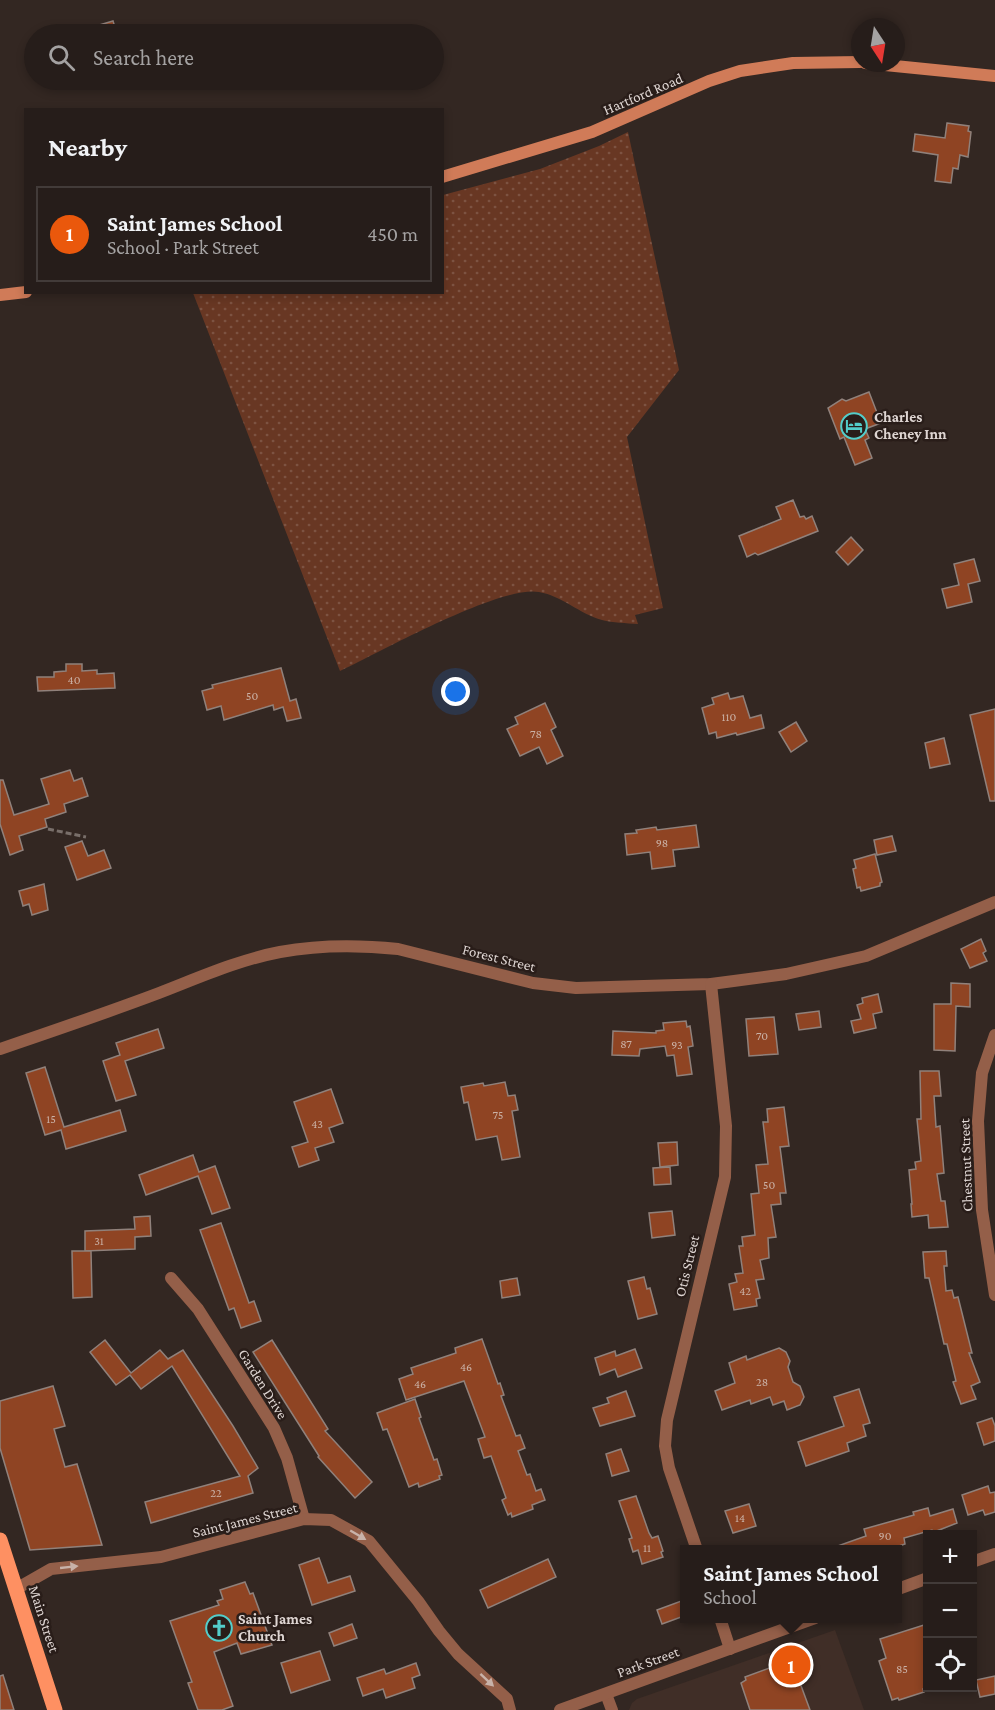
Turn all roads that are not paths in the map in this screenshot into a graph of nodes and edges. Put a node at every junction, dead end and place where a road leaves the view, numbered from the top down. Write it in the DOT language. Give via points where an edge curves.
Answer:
graph roads {
  1 [pos="851,62"];
  2 [pos="905,67"];
  3 [pos="995,76"];
  4 [pos="444,176"];
  5 [pos="24,292"];
  6 [pos="0,295"];
  7 [pos="995,902"];
  8 [pos="711,984"];
  9 [pos="995,1035"];
  10 [pos="0,1049"];
  11 [pos="171,1278"];
  12 [pos="995,1295"];
  13 [pos="304,1520"];
  14 [pos="0,1540"];
  15 [pos="695,1545"];
  16 [pos="995,1554"];
  17 [pos="977,1560"];
  18 [pos="923,1579"];
  19 [pos="902,1587"];
  20 [pos="16,1589"];
  21 [pos="722,1623"];
  22 [pos="800,1623"];
  23 [pos="730,1649"];
  24 [pos="606,1694"];
  25 [pos="55,1710"];
  26 [pos="510,1710"];
  27 [pos="560,1710"];
  28 [pos="612,1710"];
  1 -- 4 [label="main road, Hartford Road" via="793,63 740,71 592,132"];
  2 -- 3 [label="main road"];
  5 -- 6 [label="main road"];
  7 -- 8 [label="street, Forest Street" via="866,956 786,974"];
  8 -- 10 [label="street, Forest Street" via="576,988 533,983 398,949 308,948 225,967"];
  8 -- 15 [label="street, Otis Street" via="726,1126 725,1177 666,1420 665,1446"];
  9 -- 12 [label="street, Chestnut Street" via="982,1073 978,1121 982,1210"];
  11 -- 13 [label="street, Garden Drive" via="198,1309 274,1428 287,1458"];
  20 -- 13 [label="street, Saint James Street, one-way" via="51,1569 161,1557"];
  13 -- 26 [label="street, Saint James Street, one-way" via="331,1520 369,1541 459,1654 507,1699"];
  14 -- 20 [label="main road, Main Street"];
  16 -- 17 [label="street"];
  18 -- 19 [label="street"];
  20 -- 25 [label="main road, Main Street"];
  21 -- 23 [label="street"];
  22 -- 23 [label="street, Park Street"];
  23 -- 24 [label="street, Park Street"];
  24 -- 27 [label="street, Park Street"];
  24 -- 28 [label="street"];
}
